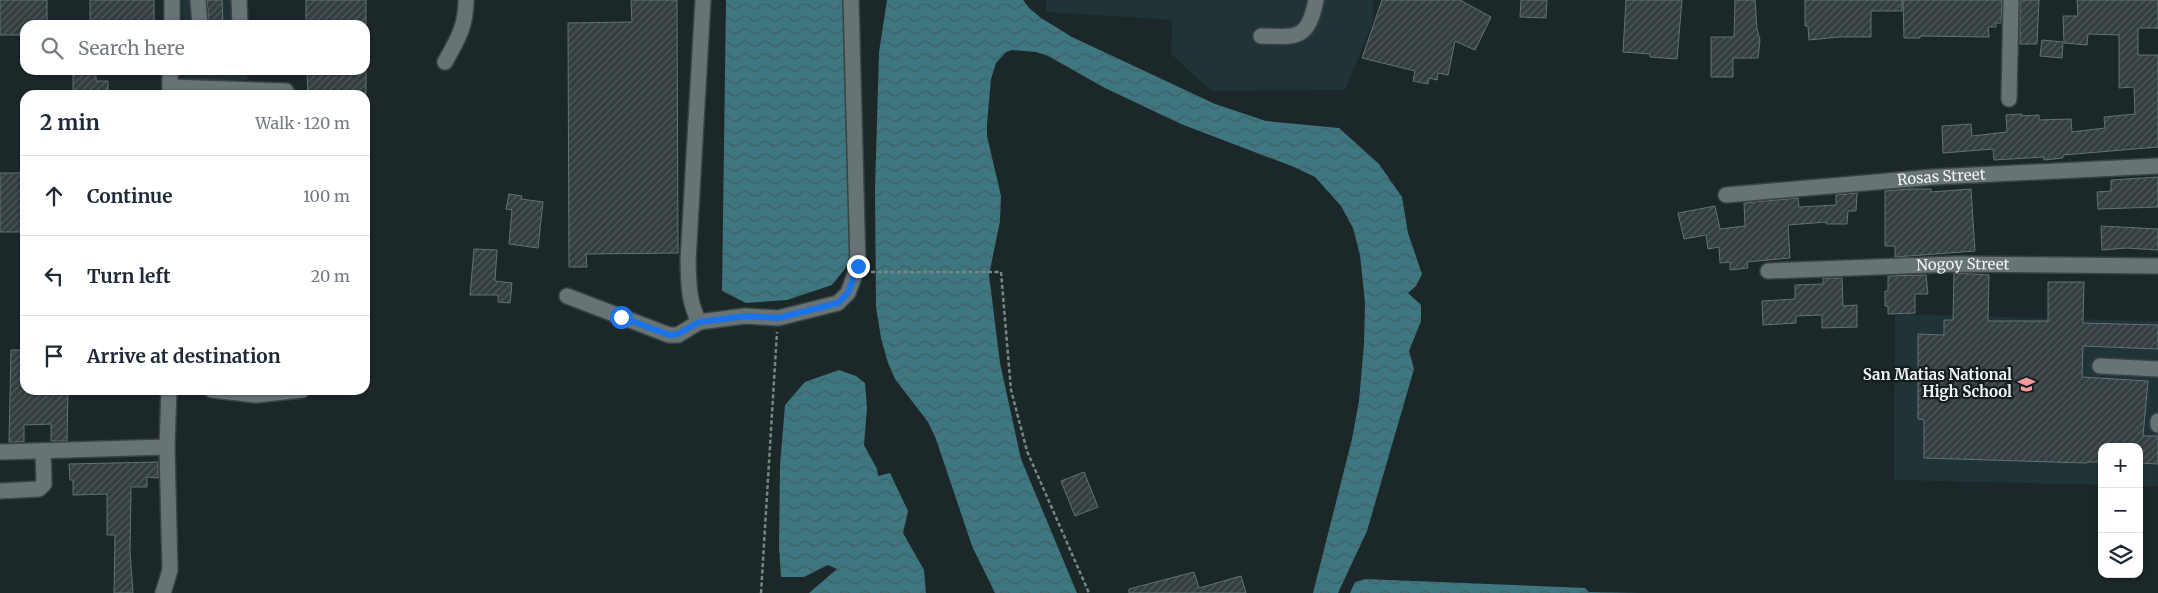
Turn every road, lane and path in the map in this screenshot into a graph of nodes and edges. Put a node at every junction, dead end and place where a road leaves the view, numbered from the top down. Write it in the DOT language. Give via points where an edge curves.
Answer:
graph roads {
  1 [pos="172,0"];
  2 [pos="198,0"];
  3 [pos="239,0"];
  4 [pos="466,0"];
  5 [pos="703,0"];
  6 [pos="851,0"];
  7 [pos="1316,0"];
  8 [pos="2010,0"];
  9 [pos="172,20"];
  10 [pos="200,20"];
  11 [pos="240,20"];
  12 [pos="1260,36"];
  13 [pos="445,62"];
  14 [pos="170,75"];
  15 [pos="170,90"];
  16 [pos="2009,99"];
  17 [pos="2158,166"];
  18 [pos="1726,195"];
  19 [pos="2158,266"];
  20 [pos="1768,271"];
  21 [pos="874,274"];
  22 [pos="567,296"];
  23 [pos="778,318"];
  24 [pos="699,322"];
  25 [pos="2100,366"];
  26 [pos="2158,369"];
  27 [pos="169,395"];
  28 [pos="167,447"];
  29 [pos="43,451"];
  30 [pos="0,452"];
  31 [pos="0,490"];
  32 [pos="163,593"];
  33 [pos="761,593"];
  34 [pos="1089,593"];
  1 -- 9 [label="street"];
  2 -- 10 [label="street"];
  3 -- 11 [label="street"];
  4 -- 13 [label="street" via="462,30"];
  5 -- 24 [label="street" via="688,261 691,306"];
  6 -- 23 [label="street" via="858,266 848,293 838,303"];
  7 -- 12 [label="street" via="1313,16 1302,33 1292,37"];
  8 -- 16 [label="street"];
  14 -- 15 [label="street"];
  17 -- 18 [label="street, Rosas Street" via="1934,177"];
  19 -- 20 [label="street, Nogoy Street" via="1956,264"];
  21 -- 34 [label="path" via="1001,272 1011,390 1027,451"];
  22 -- 24 [label="street" via="669,335 678,334"];
  23 -- 24 [label="street" via="746,316"];
  23 -- 33 [label="path"];
  25 -- 26 [label="street"];
  27 -- 28 [label="street"];
  28 -- 29 [label="street"];
  28 -- 32 [label="street" via="170,570"];
  29 -- 30 [label="street"];
  29 -- 31 [label="street" via="44,484 39,489"];
}
